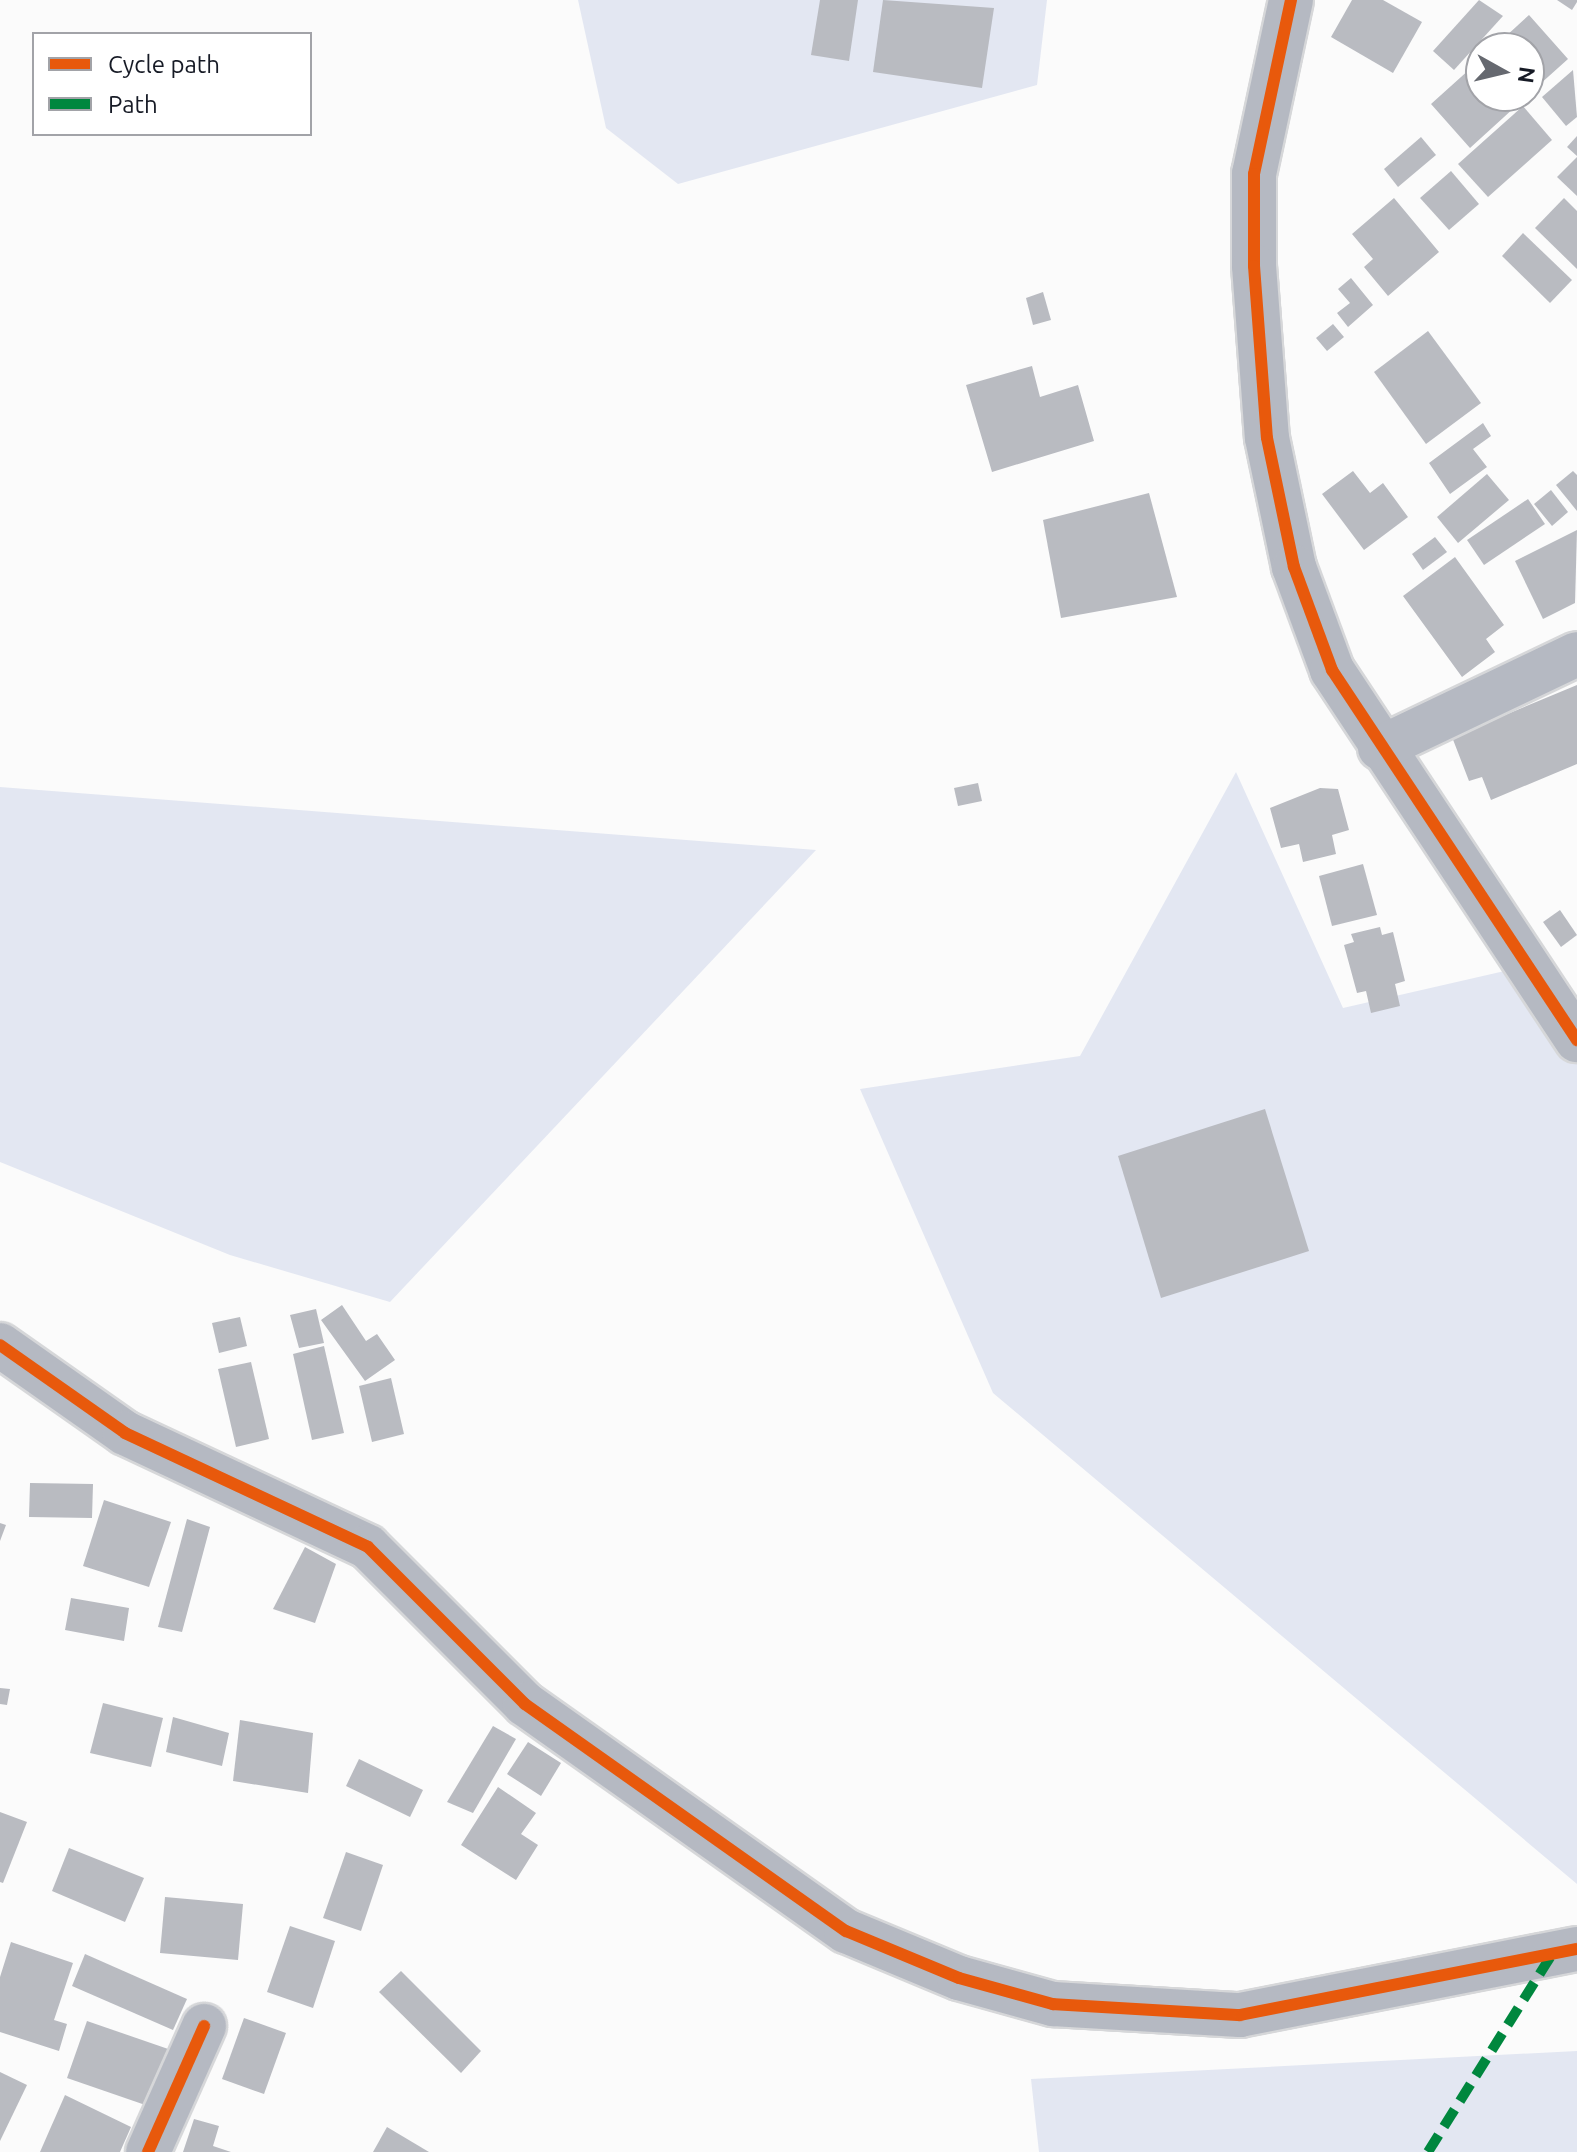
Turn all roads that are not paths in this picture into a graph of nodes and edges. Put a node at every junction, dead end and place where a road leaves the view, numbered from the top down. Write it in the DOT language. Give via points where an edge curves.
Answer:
graph roads {
  1 [pos="1291,0"];
  2 [pos="1577,654"];
  3 [pos="1380,748"];
  4 [pos="1577,1040"];
  5 [pos="0,1345"];
  6 [pos="1577,1949"];
  7 [pos="204,2026"];
  8 [pos="148,2152"];
  1 -- 3 [label="street" via="1254,174 1267,438 1294,567 1332,670"];
  2 -- 3 [label="street"];
  3 -- 4 [label="street"];
  5 -- 6 [label="street" via="125,1433 368,1547 525,1704 846,1931 959,1978 1053,2004 1240,2015"];
  7 -- 8 [label="street"];
}
